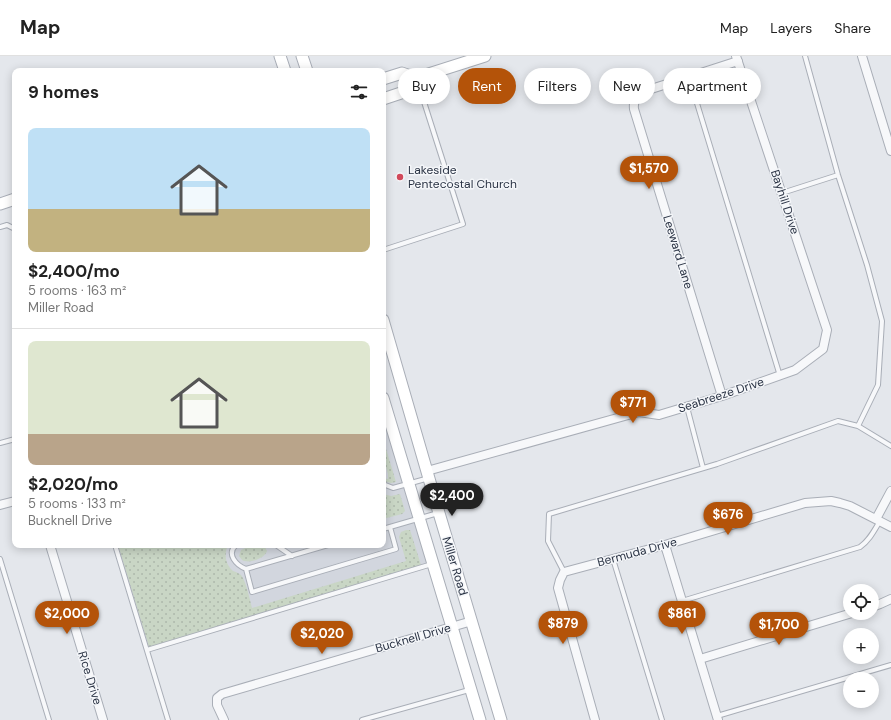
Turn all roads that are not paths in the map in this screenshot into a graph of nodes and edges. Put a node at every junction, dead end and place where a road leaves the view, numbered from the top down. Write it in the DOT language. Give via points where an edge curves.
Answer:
graph roads {
  1 [pos="280,56"];
  2 [pos="302,56"];
  3 [pos="485,56"];
  4 [pos="805,56"];
  5 [pos="862,56"];
  6 [pos="737,59"];
  7 [pos="284,68"];
  8 [pos="306,68"];
  9 [pos="447,68"];
  10 [pos="713,68"];
  11 [pos="398,74"];
  12 [pos="386,78"];
  13 [pos="663,86"];
  14 [pos="398,94"];
  15 [pos="386,98"];
  16 [pos="424,104"];
  17 [pos="697,104"];
  18 [pos="891,151"];
  19 [pos="838,175"];
  20 [pos="782,193"];
  21 [pos="12,200"];
  22 [pos="0,204"];
  23 [pos="0,227"];
  24 [pos="12,228"];
  25 [pos="386,249"];
  26 [pos="386,332"];
  27 [pos="823,349"];
  28 [pos="780,376"];
  29 [pos="722,396"];
  30 [pos="687,407"];
  31 [pos="386,408"];
  32 [pos="858,426"];
  33 [pos="12,440"];
  34 [pos="0,443"];
  35 [pos="891,446"];
  36 [pos="703,468"];
  37 [pos="428,475"];
  38 [pos="408,484"];
  39 [pos="386,485"];
  40 [pos="891,491"];
  41 [pos="12,502"];
  42 [pos="0,505"];
  43 [pos="439,513"];
  44 [pos="419,518"];
  45 [pos="878,520"];
  46 [pos="390,527"];
  47 [pos="891,527"];
  48 [pos="386,528"];
  49 [pos="665,545"];
  50 [pos="51,548"];
  51 [pos="116,548"];
  52 [pos="233,548"];
  53 [pos="280,548"];
  54 [pos="318,548"];
  55 [pos="292,556"];
  56 [pos="613,559"];
  57 [pos="0,560"];
  58 [pos="432,564"];
  59 [pos="246,569"];
  60 [pos="564,572"];
  61 [pos="891,599"];
  62 [pos="682,601"];
  63 [pos="879,604"];
  64 [pos="843,616"];
  65 [pos="472,621"];
  66 [pos="452,627"];
  67 [pos="147,650"];
  68 [pos="700,659"];
  69 [pos="891,665"];
  70 [pos="470,689"];
  71 [pos="717,718"];
  72 [pos="592,719"];
  73 [pos="49,720"];
  74 [pos="103,720"];
  75 [pos="168,720"];
  76 [pos="224,720"];
  77 [pos="362,720"];
  78 [pos="480,720"];
  79 [pos="501,720"];
  80 [pos="662,720"];
  1 -- 7 [label="main road"];
  2 -- 8 [label="main road"];
  3 -- 9 [label="main road"];
  4 -- 19 [label="lane"];
  5 -- 18 [label="street"];
  6 -- 10 [label="street, Leeward Lane"];
  6 -- 20 [label="street, Bayhill Drive"];
  11 -- 12 [label="main road"];
  13 -- 29 [label="street, Leeward Lane" via="641,93 635,100 634,109"];
  14 -- 15 [label="main road"];
  16 -- 25 [label="lane" via="463,224"];
  17 -- 28 [label="lane"];
  19 -- 20 [label="lane"];
  19 -- 32 [label="lane" via="882,321 878,385"];
  20 -- 27 [label="street, Bayhill Drive" via="827,330"];
  21 -- 22 [label="main road"];
  23 -- 24 [label="lane" via="7,225"];
  26 -- 37 [label="main road, Miller Road"];
  27 -- 28 [label="street, Seabreeze Drive" via="794,370"];
  28 -- 29 [label="street, Seabreeze Drive"];
  29 -- 30 [label="street, Seabreeze Drive"];
  30 -- 36 [label="lane"];
  30 -- 37 [label="street, Seabreeze Drive" via="659,416 639,412"];
  31 -- 38 [label="main road, Miller Road"];
  32 -- 35 [label="lane"];
  32 -- 36 [label="lane" via="838,421"];
  33 -- 34 [label="lane"];
  36 -- 60 [label="lane" via="549,514 548,541"];
  37 -- 38 [label="lane"];
  37 -- 43 [label="main road, Miller Road"];
  38 -- 39 [label="lane" via="393,488"];
  38 -- 44 [label="main road, Miller Road"];
  40 -- 45 [label="street"];
  41 -- 42 [label="street"];
  43 -- 44 [label="lane"];
  43 -- 65 [label="main road, Miller Road"];
  44 -- 46 [label="lane"];
  44 -- 58 [label="main road, Miller Road"];
  45 -- 47 [label="street, Bermuda Drive"];
  45 -- 49 [label="street, Bermuda Drive" via="840,503 805,503"];
  45 -- 62 [label="lane" via="869,538 860,547"];
  46 -- 48 [label="lane"];
  46 -- 59 [label="lane" via="396,549 252,592"];
  49 -- 56 [label="street, Bermuda Drive"];
  49 -- 62 [label="street"];
  50 -- 74 [label="street, Rice Drive"];
  51 -- 67 [label="lane"];
  52 -- 59 [label="lane" via="234,560"];
  53 -- 55 [label="lane"];
  54 -- 55 [label="lane"];
  55 -- 59 [label="lane"];
  56 -- 60 [label="street, Bermuda Drive"];
  56 -- 80 [label="lane"];
  57 -- 73 [label="lane"];
  58 -- 66 [label="main road, Miller Road"];
  58 -- 67 [label="lane"];
  60 -- 72 [label="street" via="558,588"];
  61 -- 63 [label="street"];
  62 -- 68 [label="street"];
  64 -- 68 [label="street"];
  65 -- 66 [label="street, Bucknell Drive"];
  65 -- 79 [label="main road, Miller Road"];
  66 -- 70 [label="main road, Miller Road"];
  66 -- 76 [label="street, Bucknell Drive" via="222,694 217,698 217,705"];
  67 -- 75 [label="lane"];
  68 -- 71 [label="street"];
  69 -- 71 [label="lane"];
  70 -- 77 [label="lane"];
  70 -- 78 [label="main road, Miller Road"];
}
